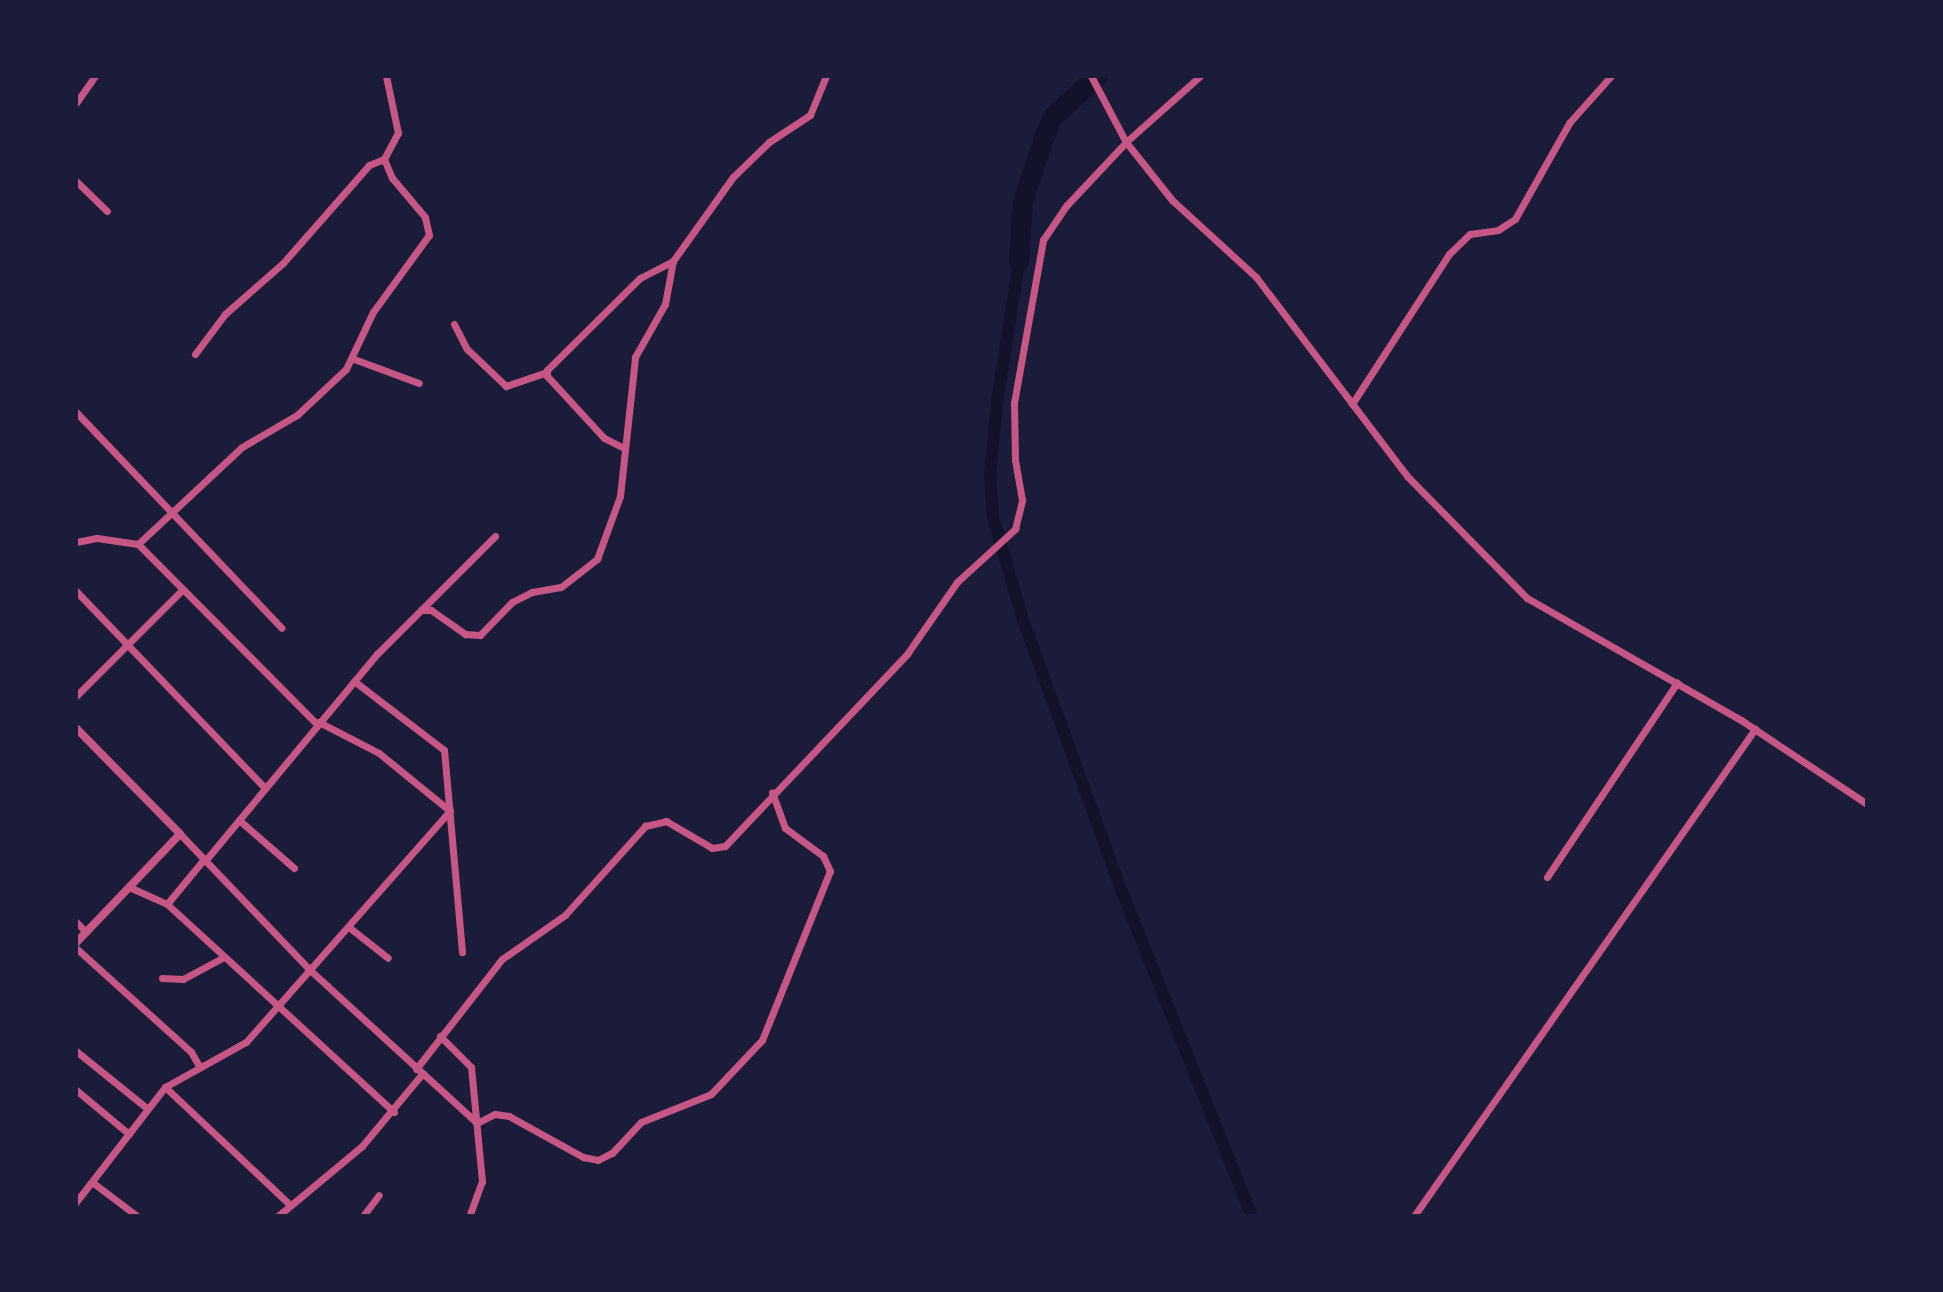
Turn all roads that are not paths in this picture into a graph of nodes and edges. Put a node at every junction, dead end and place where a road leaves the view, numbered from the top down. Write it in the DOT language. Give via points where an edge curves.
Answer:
graph roads {
  1 [pos="95,76"];
  2 [pos="386,76"];
  3 [pos="826,76"];
  4 [pos="1091,76"];
  5 [pos="1200,76"];
  6 [pos="1611,76"];
  7 [pos="76,103"];
  8 [pos="1126,142"];
  9 [pos="384,159"];
  10 [pos="76,181"];
  11 [pos="107,211"];
  12 [pos="673,261"];
  13 [pos="454,324"];
  14 [pos="195,354"];
  15 [pos="354,359"];
  16 [pos="547,372"];
  17 [pos="419,383"];
  18 [pos="1352,404"];
  19 [pos="76,412"];
  20 [pos="624,448"];
  21 [pos="173,514"];
  22 [pos="495,536"];
  23 [pos="76,542"];
  24 [pos="138,544"];
  25 [pos="183,589"];
  26 [pos="76,591"];
  27 [pos="421,610"];
  28 [pos="282,628"];
  29 [pos="127,645"];
  30 [pos="354,681"];
  31 [pos="1677,683"];
  32 [pos="76,696"];
  33 [pos="318,723"];
  34 [pos="1755,729"];
  35 [pos="77,731"];
  36 [pos="265,788"];
  37 [pos="772,792"];
  38 [pos="1867,804"];
  39 [pos="450,811"];
  40 [pos="239,820"];
  41 [pos="180,834"];
  42 [pos="204,860"];
  43 [pos="294,868"];
  44 [pos="1547,877"];
  45 [pos="129,887"];
  46 [pos="167,904"];
  47 [pos="76,922"];
  48 [pos="350,928"];
  49 [pos="86,932"];
  50 [pos="76,945"];
  51 [pos="462,952"];
  52 [pos="224,957"];
  53 [pos="388,958"];
  54 [pos="310,970"];
  55 [pos="162,978"];
  56 [pos="279,1006"];
  57 [pos="440,1036"];
  58 [pos="76,1051"];
  59 [pos="199,1066"];
  60 [pos="419,1072"];
  61 [pos="165,1087"];
  62 [pos="76,1090"];
  63 [pos="148,1109"];
  64 [pos="394,1112"];
  65 [pos="477,1123"];
  66 [pos="129,1134"];
  67 [pos="92,1182"];
  68 [pos="79,1192"];
  69 [pos="379,1195"];
  70 [pos="76,1202"];
  71 [pos="290,1205"];
  72 [pos="137,1216"];
  73 [pos="278,1216"];
  74 [pos="363,1216"];
  75 [pos="469,1216"];
  76 [pos="1414,1216"];
  1 -- 7 [label="street"];
  2 -- 9 [label="street" via="398,133"];
  3 -- 12 [label="street" via="810,115 741,169"];
  4 -- 8 [label="street"];
  5 -- 8 [label="street"];
  6 -- 18 [label="street" via="1569,123 1515,219 1498,230 1470,234 1449,254"];
  8 -- 18 [label="street" via="1172,200 1256,277"];
  8 -- 37 [label="street" via="1050,225 1036,262 1014,403 1022,500 1015,529 946,595 891,672"];
  9 -- 14 [label="street" via="369,165 283,263 225,314"];
  9 -- 15 [label="street" via="392,178 425,217 429,235 373,312"];
  10 -- 11 [label="street"];
  12 -- 16 [label="street" via="640,278 565,346"];
  12 -- 20 [label="street" via="665,304 635,357"];
  13 -- 16 [label="street" via="467,349 506,386"];
  15 -- 17 [label="street"];
  15 -- 21 [label="street" via="297,415 242,447"];
  16 -- 20 [label="street" via="604,438"];
  18 -- 31 [label="street" via="1407,476 1527,598"];
  19 -- 21 [label="street"];
  20 -- 27 [label="street" via="610,536 597,559 572,581 523,595 480,635 465,634 431,610"];
  21 -- 24 [label="street"];
  21 -- 28 [label="street"];
  22 -- 27 [label="street"];
  23 -- 24 [label="street" via="97,538"];
  24 -- 25 [label="street"];
  25 -- 29 [label="street"];
  25 -- 33 [label="street"];
  26 -- 29 [label="street"];
  27 -- 30 [label="street"];
  29 -- 32 [label="street"];
  29 -- 36 [label="street"];
  30 -- 33 [label="street"];
  30 -- 39 [label="street" via="442,746"];
  31 -- 34 [label="street"];
  31 -- 44 [label="street"];
  33 -- 36 [label="street"];
  33 -- 39 [label="street" via="373,749"];
  34 -- 38 [label="street"];
  34 -- 76 [label="street"];
  35 -- 41 [label="street"];
  36 -- 40 [label="street"];
  37 -- 57 [label="street" via="721,848 668,821 648,824 565,915 502,959"];
  37 -- 65 [label="street" via="785,828 823,856 830,871 790,976 751,1056 711,1094 641,1122 612,1153 598,1160 509,1116 495,1114"];
  39 -- 48 [label="street"];
  39 -- 51 [label="street"];
  40 -- 42 [label="street"];
  40 -- 43 [label="street"];
  41 -- 42 [label="street"];
  41 -- 45 [label="street"];
  42 -- 46 [label="street"];
  42 -- 54 [label="street"];
  45 -- 46 [label="street"];
  45 -- 49 [label="street"];
  46 -- 52 [label="street"];
  47 -- 49 [label="street"];
  48 -- 53 [label="street"];
  48 -- 54 [label="street"];
  49 -- 50 [label="street"];
  50 -- 59 [label="street" via="191,1052"];
  52 -- 55 [label="street" via="183,979"];
  52 -- 56 [label="street"];
  54 -- 56 [label="street"];
  54 -- 60 [label="street"];
  56 -- 59 [label="street" via="246,1042"];
  56 -- 64 [label="street"];
  57 -- 60 [label="street"];
  57 -- 65 [label="street" via="471,1067"];
  58 -- 63 [label="street"];
  59 -- 61 [label="street"];
  60 -- 64 [label="street"];
  60 -- 65 [label="street"];
  61 -- 63 [label="street"];
  61 -- 71 [label="street"];
  62 -- 66 [label="street"];
  63 -- 66 [label="street"];
  64 -- 71 [label="street"];
  65 -- 75 [label="street" via="482,1181"];
  66 -- 67 [label="street"];
  67 -- 68 [label="street"];
  67 -- 72 [label="street"];
  68 -- 70 [label="street"];
  69 -- 74 [label="street"];
  71 -- 73 [label="street"];
}
